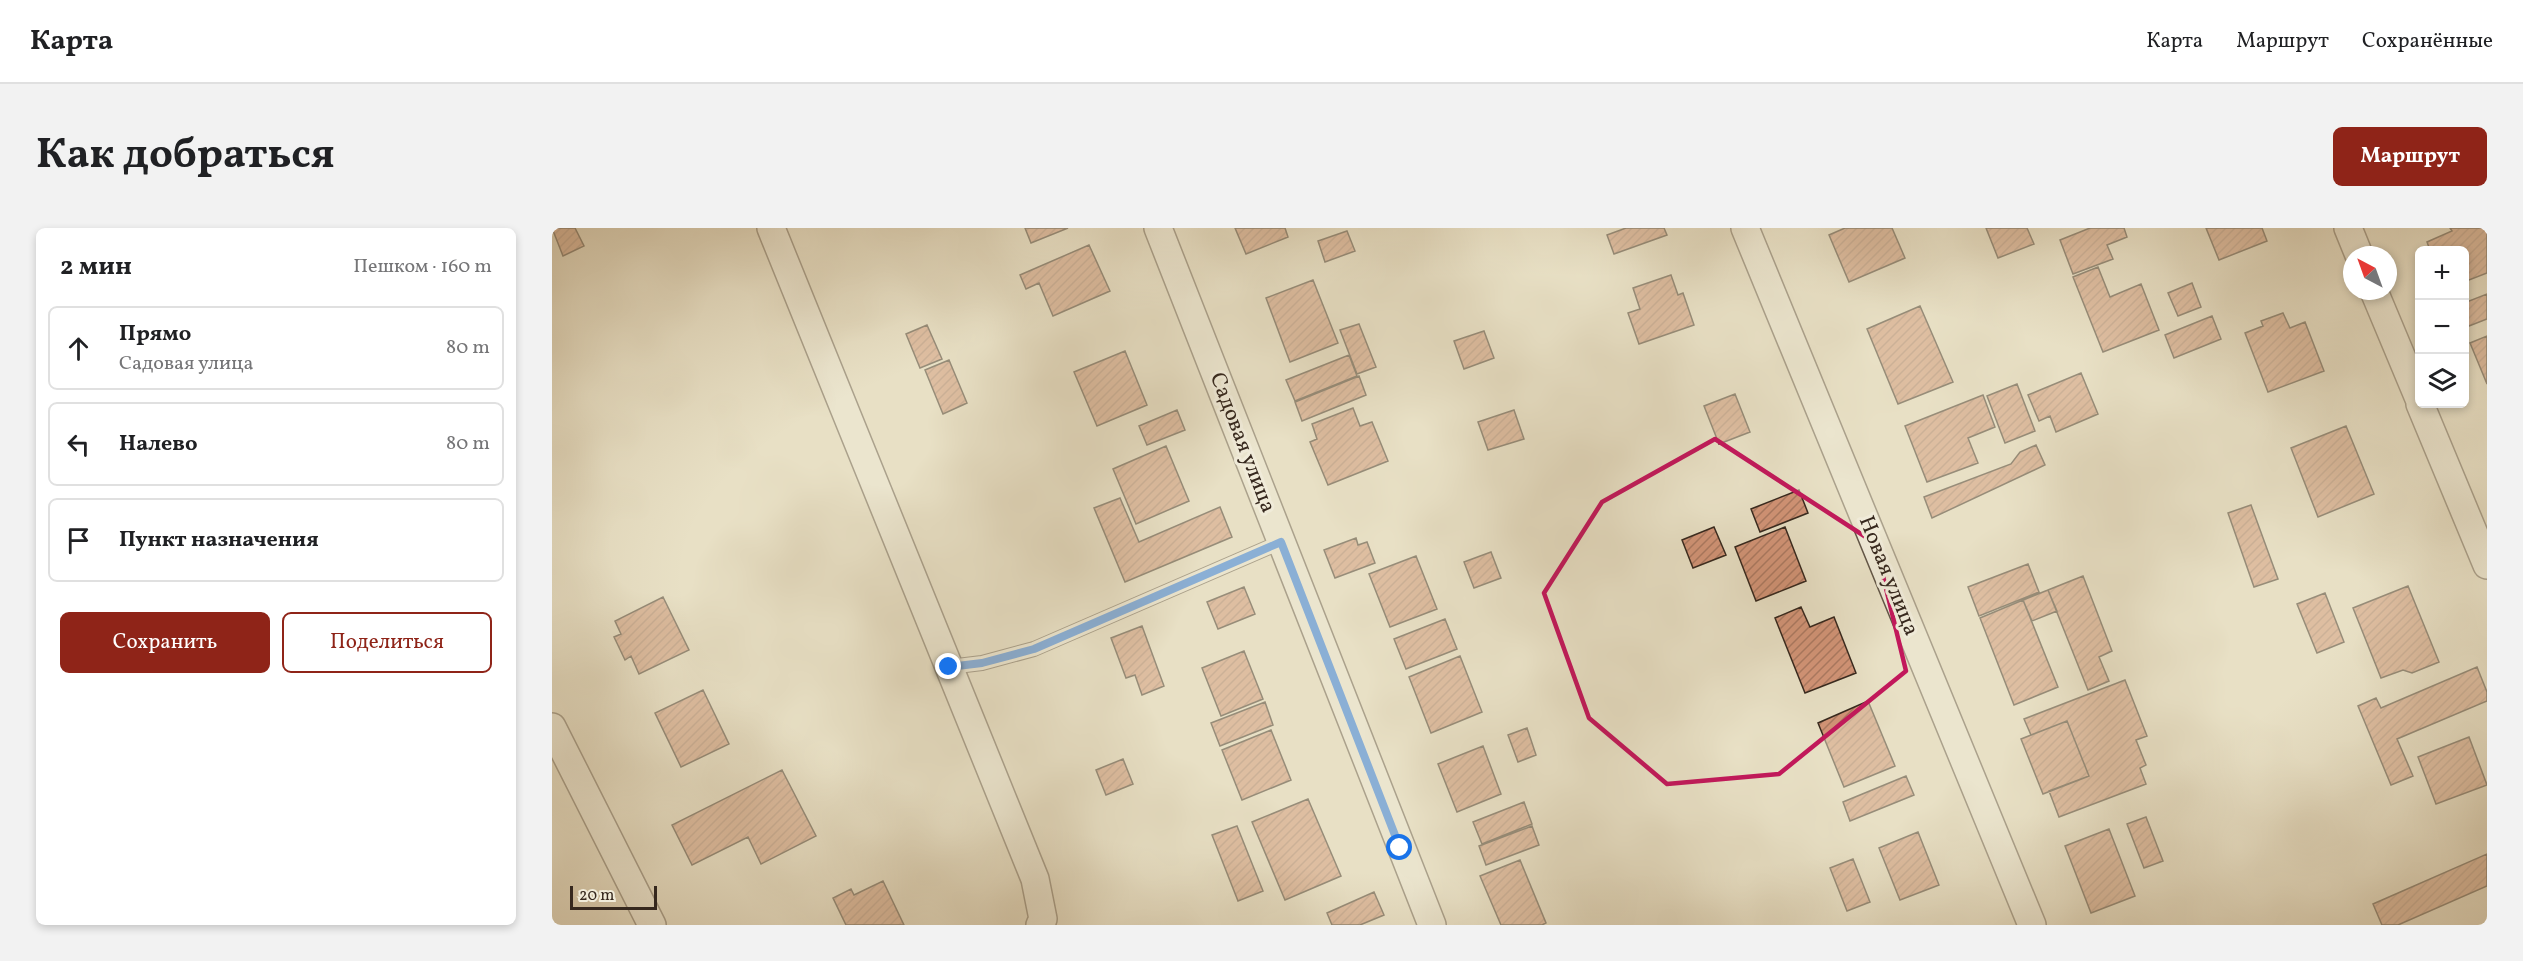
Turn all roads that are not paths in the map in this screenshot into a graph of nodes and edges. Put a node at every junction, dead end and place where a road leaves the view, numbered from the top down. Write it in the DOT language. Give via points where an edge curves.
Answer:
graph roads {
  1 [pos="771,228"];
  2 [pos="1158,228"];
  3 [pos="1744,228"];
  4 [pos="2348,228"];
  5 [pos="2355,246"];
  6 [pos="2378,300"];
  7 [pos="2415,390"];
  8 [pos="2422,408"];
  9 [pos="1281,542"];
  10 [pos="2487,565"];
  11 [pos="949,667"];
  12 [pos="552,727"];
  13 [pos="652,925"];
  14 [pos="1040,925"];
  15 [pos="1432,925"];
  16 [pos="2032,925"];
  1 -- 11 [label="street"];
  2 -- 9 [label="street, Садовая улица"];
  3 -- 16 [label="street, Новая улица"];
  4 -- 5 [label="street"];
  6 -- 7 [label="street"];
  8 -- 10 [label="street"];
  9 -- 11 [label="lane" via="1034,649"];
  9 -- 15 [label="street, Садовая улица"];
  11 -- 14 [label="street" via="1035,879 1043,919"];
  12 -- 13 [label="street"];
}
